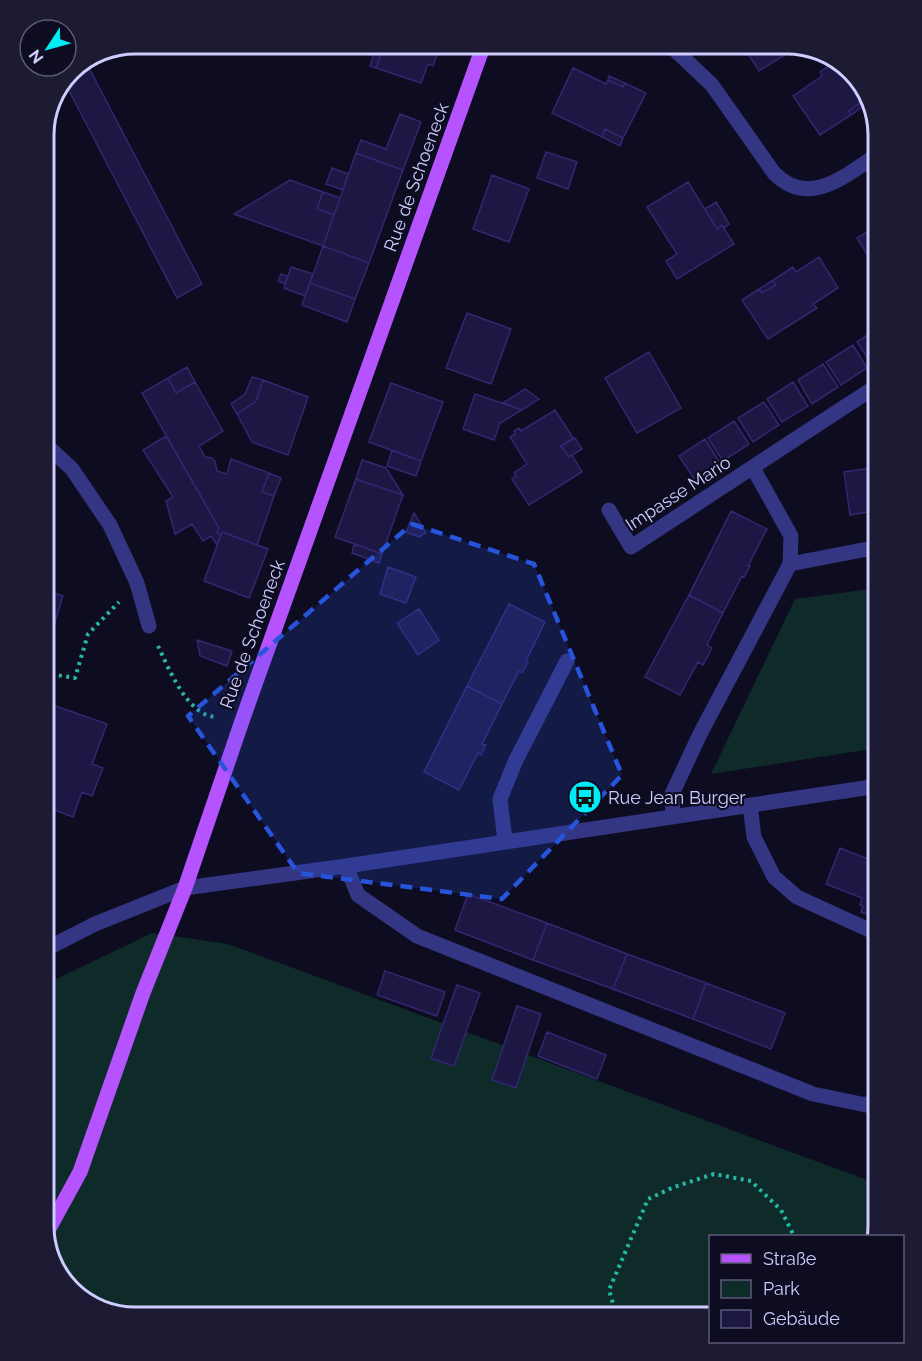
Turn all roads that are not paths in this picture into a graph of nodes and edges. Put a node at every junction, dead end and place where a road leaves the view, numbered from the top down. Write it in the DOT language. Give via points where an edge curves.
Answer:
graph roads {
  1 [pos="480,54"];
  2 [pos="679,54"];
  3 [pos="868,161"];
  4 [pos="868,392"];
  5 [pos="54,452"];
  6 [pos="753,468"];
  7 [pos="609,510"];
  8 [pos="868,549"];
  9 [pos="790,564"];
  10 [pos="149,626"];
  11 [pos="567,662"];
  12 [pos="868,788"];
  13 [pos="750,805"];
  14 [pos="673,817"];
  15 [pos="505,841"];
  16 [pos="346,866"];
  17 [pos="185,888"];
  18 [pos="868,929"];
  19 [pos="54,945"];
  20 [pos="868,1103"];
  21 [pos="54,1219"];
  1 -- 17 [label="main road, Rue de Schoeneck"];
  2 -- 3 [label="street" via="712,85 782,181 813,189"];
  4 -- 6 [label="street, Impasse Mario"];
  5 -- 10 [label="street" via="72,469 110,525 137,583"];
  6 -- 7 [label="street, Impasse Mario" via="631,548"];
  6 -- 9 [label="street, Impasse Mario" via="791,536"];
  8 -- 9 [label="street"];
  9 -- 14 [label="street" via="672,794"];
  11 -- 15 [label="street" via="500,799"];
  12 -- 13 [label="street"];
  13 -- 14 [label="street"];
  13 -- 18 [label="street" via="753,837 774,877 796,897"];
  14 -- 15 [label="street"];
  15 -- 16 [label="street"];
  16 -- 17 [label="street"];
  16 -- 20 [label="street" via="358,895 417,936 813,1094"];
  17 -- 19 [label="street"];
  17 -- 21 [label="main road, Rue de Schoeneck" via="80,1172"];
}
